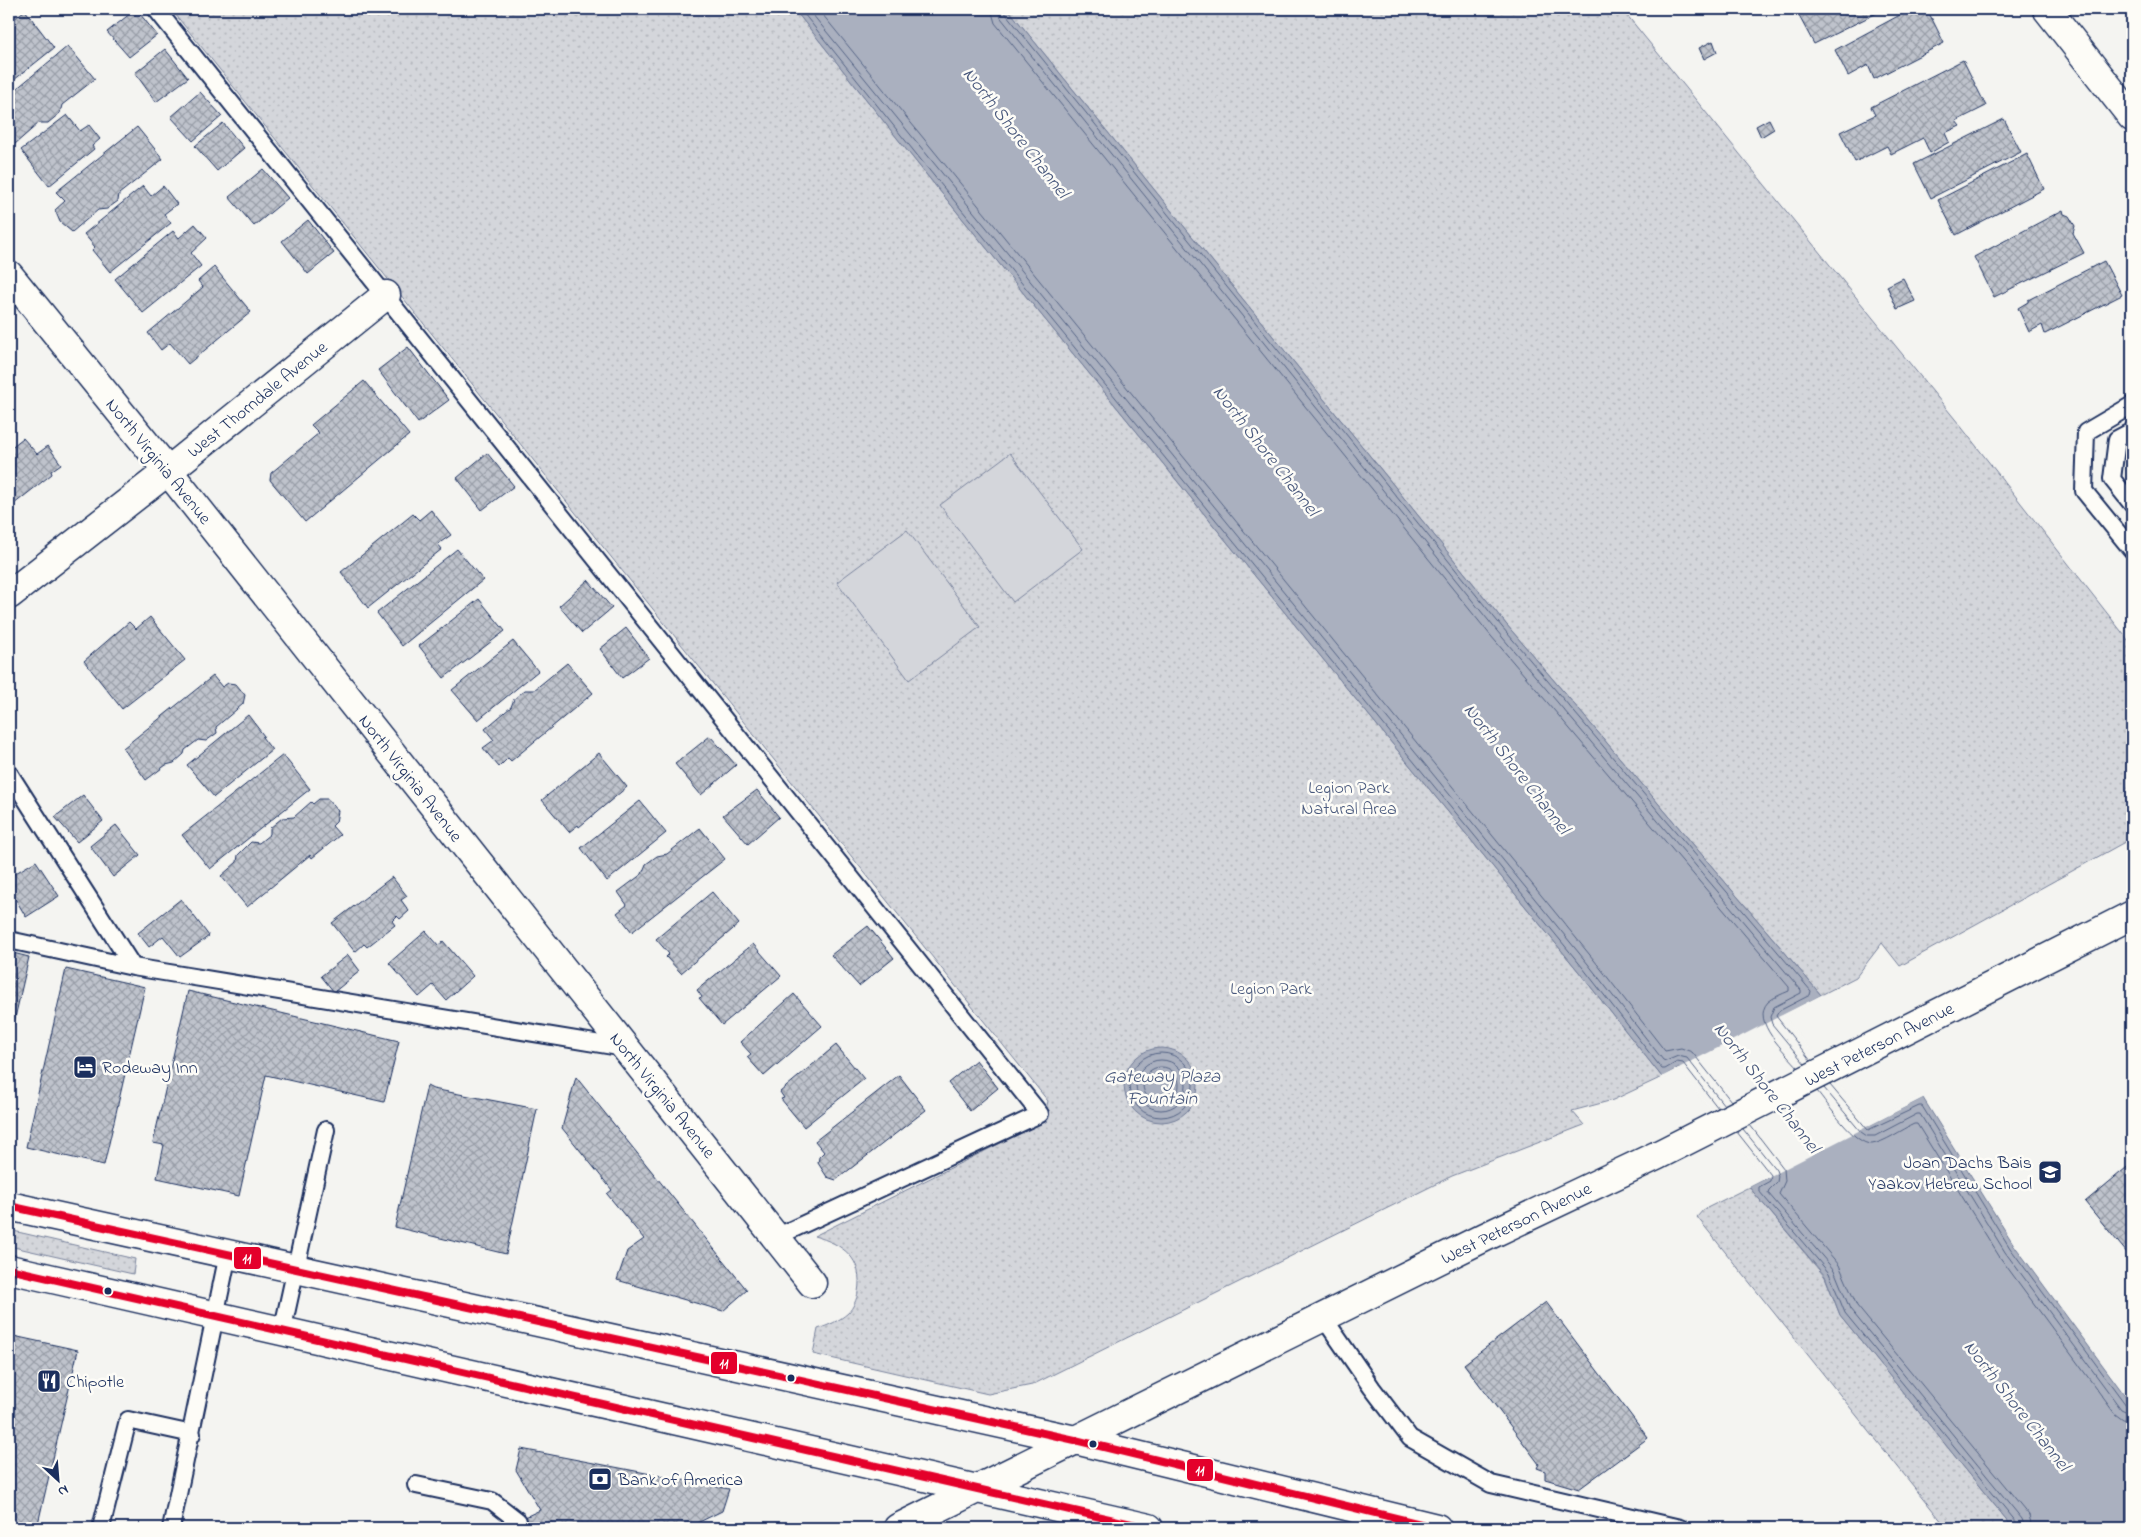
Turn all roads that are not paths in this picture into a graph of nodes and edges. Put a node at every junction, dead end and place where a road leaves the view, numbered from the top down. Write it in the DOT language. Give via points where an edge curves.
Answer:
graph roads {
  1 [pos="156,9"];
  2 [pos="2047,9"];
  3 [pos="2132,117"];
  4 [pos="9,275"];
  5 [pos="386,295"];
  6 [pos="2132,405"];
  7 [pos="2132,431"];
  8 [pos="168,471"];
  9 [pos="2132,504"];
  10 [pos="2132,550"];
  11 [pos="9,595"];
  12 [pos="9,773"];
  13 [pos="2132,914"];
  14 [pos="9,940"];
  15 [pos="133,967"];
  16 [pos="625,1048"];
  17 [pos="326,1130"];
  18 [pos="9,1206"];
  19 [pos="776,1237"];
  20 [pos="228,1254"];
  21 [pos="9,1269"];
  22 [pos="296,1269"];
  23 [pos="812,1283"];
  24 [pos="215,1317"];
  25 [pos="1323,1317"];
  26 [pos="282,1332"];
  27 [pos="192,1434"];
  28 [pos="1075,1440"];
  29 [pos="416,1485"];
  30 [pos="975,1490"];
  31 [pos="518,1520"];
  32 [pos="101,1528"];
  33 [pos="171,1528"];
  34 [pos="898,1528"];
  35 [pos="1149,1528"];
  36 [pos="1437,1528"];
  37 [pos="1680,1528"];
  1 -- 5 [label="lane"];
  2 -- 3 [label="main road"];
  4 -- 8 [label="main road, North Virginia Avenue"];
  5 -- 8 [label="main road, West Thorndale Avenue"];
  5 -- 19 [label="lane" via="1040,1114"];
  6 -- 10 [label="lane" via="2086,432 2084,491"];
  7 -- 9 [label="lane" via="2116,439 2112,479"];
  8 -- 11 [label="main road, West Thorndale Avenue"];
  8 -- 16 [label="main road, North Virginia Avenue"];
  12 -- 15 [label="lane"];
  13 -- 25 [label="main road, West Peterson Avenue" via="1658,1155"];
  14 -- 15 [label="lane"];
  15 -- 16 [label="lane"];
  16 -- 19 [label="main road, North Virginia Avenue"];
  17 -- 22 [label="lane"];
  18 -- 20 [label="main road"];
  19 -- 23 [label="main road, North Virginia Avenue"];
  20 -- 22 [label="main road"];
  20 -- 24 [label="lane"];
  21 -- 24 [label="main road"];
  22 -- 26 [label="lane"];
  22 -- 28 [label="main road"];
  24 -- 26 [label="main road"];
  24 -- 27 [label="lane"];
  25 -- 28 [label="main road, West Peterson Avenue"];
  25 -- 37 [label="lane" via="1410,1438 1491,1484"];
  26 -- 30 [label="main road"];
  27 -- 32 [label="lane" via="128,1420"];
  27 -- 33 [label="lane"];
  28 -- 30 [label="main road, West Peterson Avenue"];
  28 -- 36 [label="main road"];
  29 -- 31 [label="lane" via="492,1501"];
  30 -- 34 [label="main road, West Peterson Avenue"];
  30 -- 35 [label="main road"];
}
